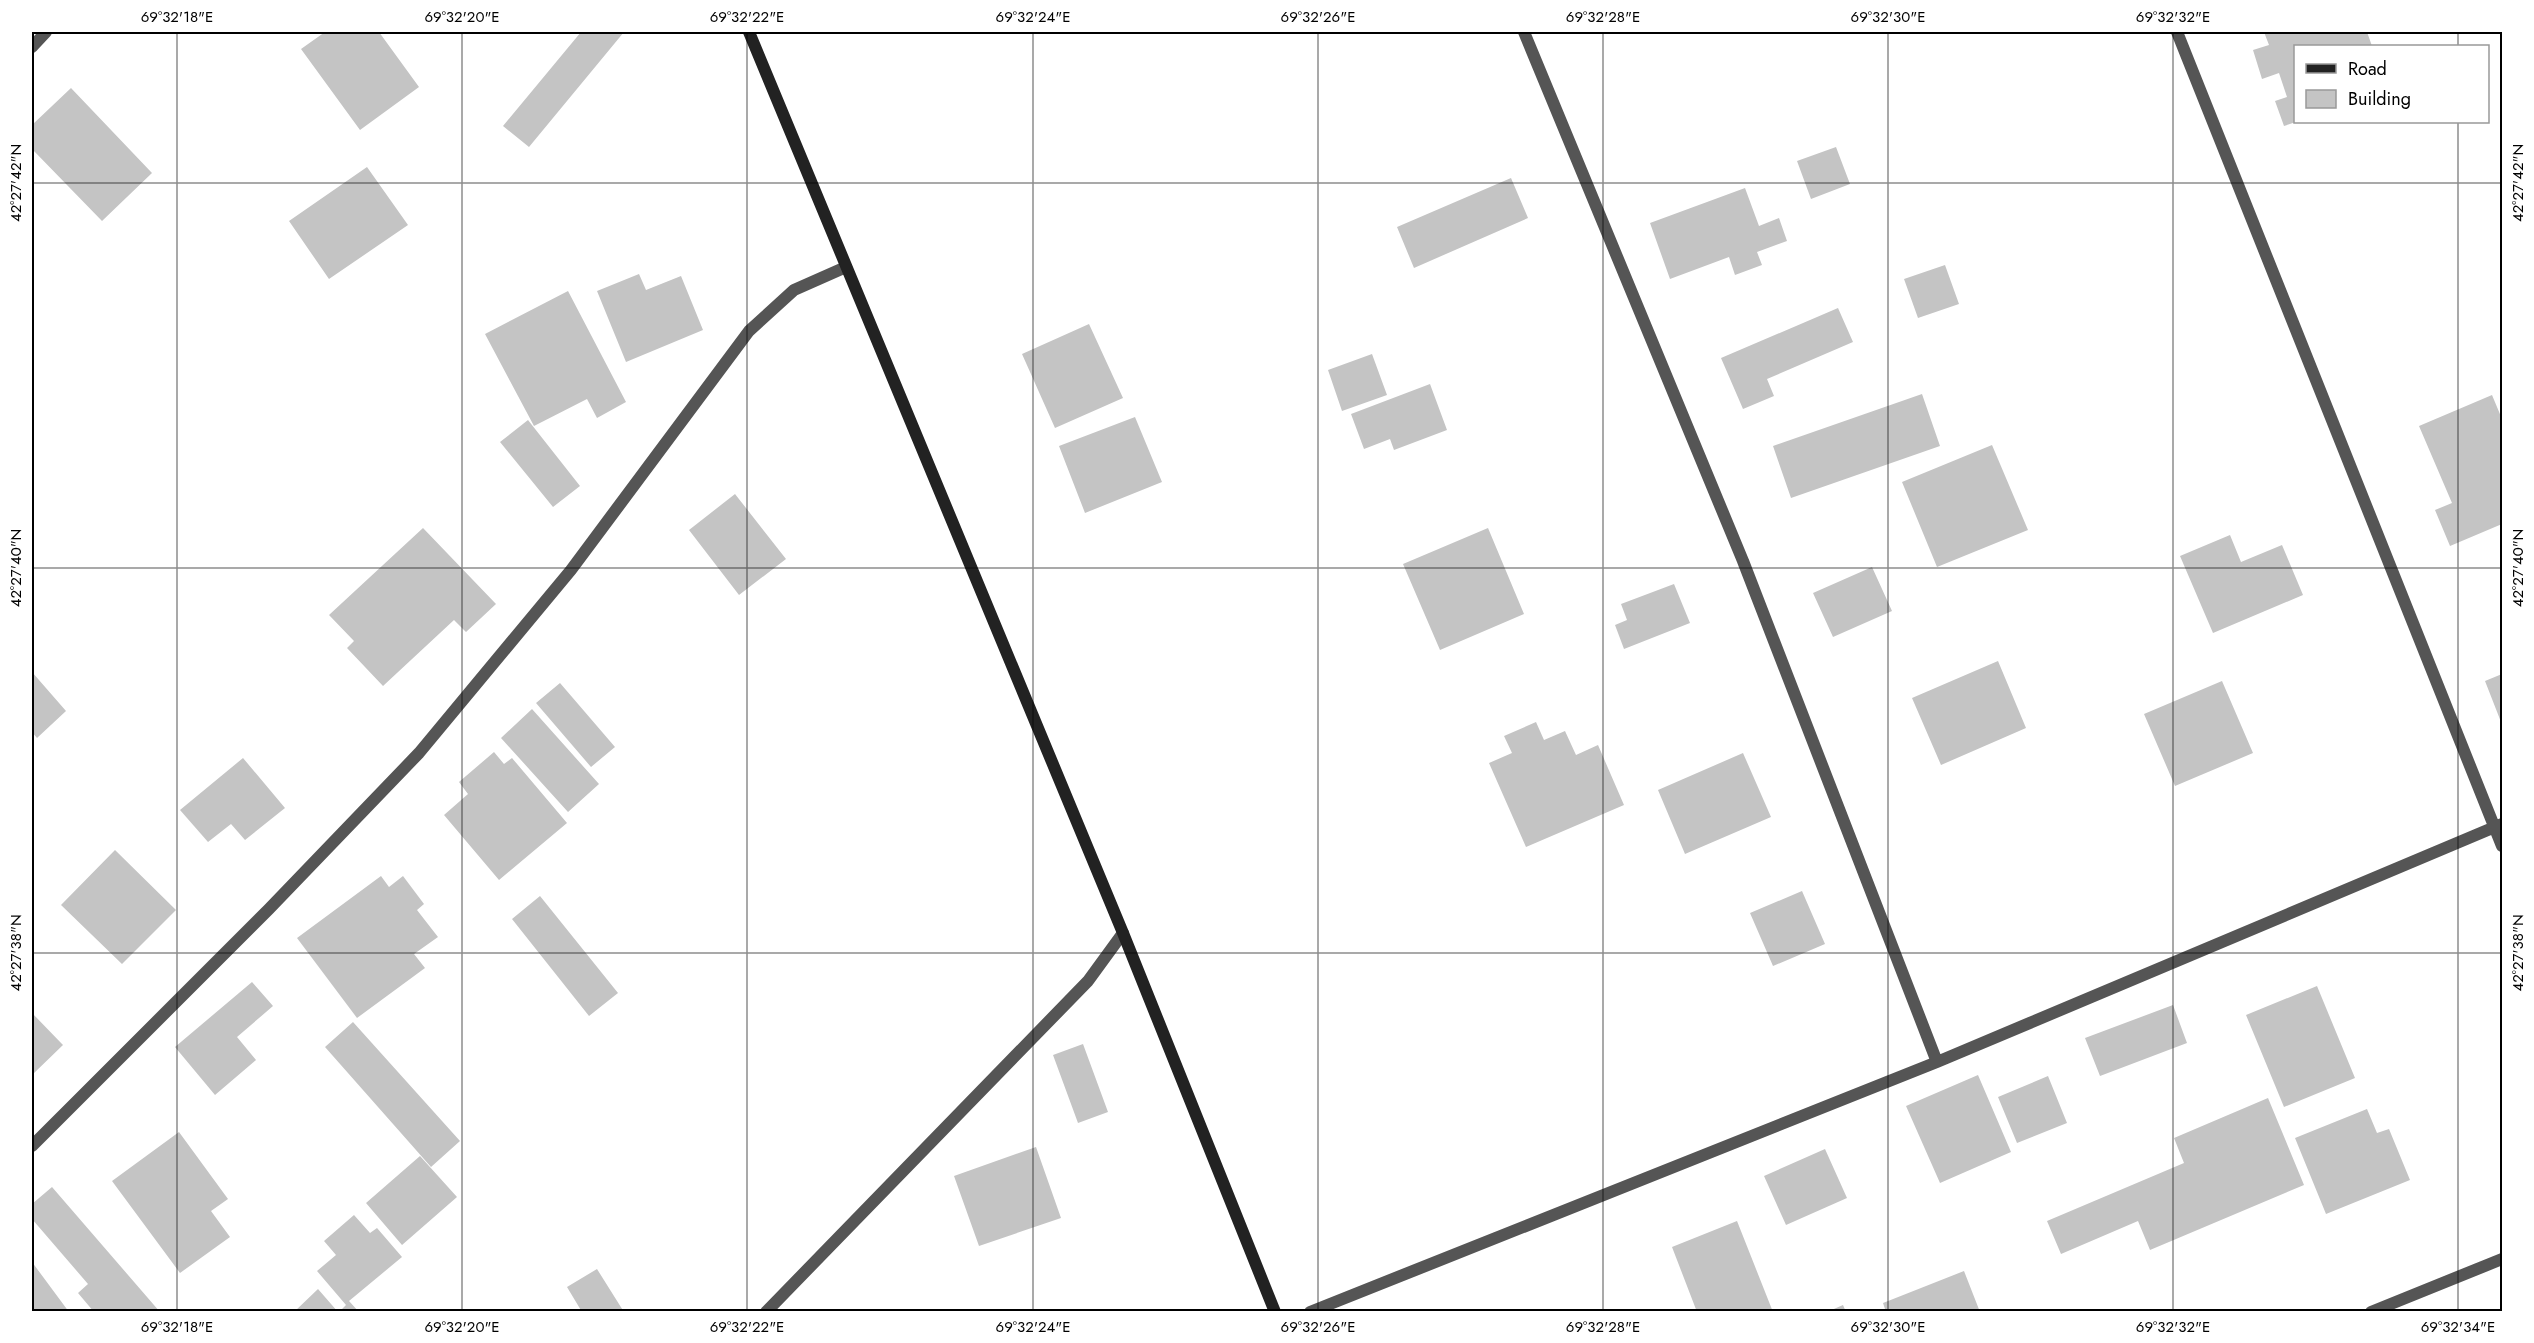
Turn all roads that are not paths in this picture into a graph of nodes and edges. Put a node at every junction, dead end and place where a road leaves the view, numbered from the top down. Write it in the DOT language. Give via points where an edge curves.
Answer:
graph roads {
  1 [pos="46,32"];
  2 [pos="749,32"];
  3 [pos="1524,32"];
  4 [pos="2177,32"];
  5 [pos="32,47"];
  6 [pos="846,267"];
  7 [pos="2498,825"];
  8 [pos="2502,846"];
  9 [pos="1123,933"];
  10 [pos="1938,1062"];
  11 [pos="32,1146"];
  12 [pos="2502,1259"];
  13 [pos="766,1311"];
  14 [pos="1275,1311"];
  15 [pos="1310,1311"];
  16 [pos="2371,1311"];
  1 -- 5 [label="street"];
  2 -- 6 [label="street"];
  3 -- 10 [label="street" via="1743,561"];
  4 -- 7 [label="street"];
  6 -- 9 [label="street"];
  6 -- 11 [label="street" via="794,290 749,331 571,570 419,753"];
  7 -- 8 [label="street"];
  7 -- 10 [label="street"];
  9 -- 13 [label="street" via="1088,981"];
  9 -- 14 [label="street"];
  10 -- 15 [label="street"];
  12 -- 16 [label="street"];
}
